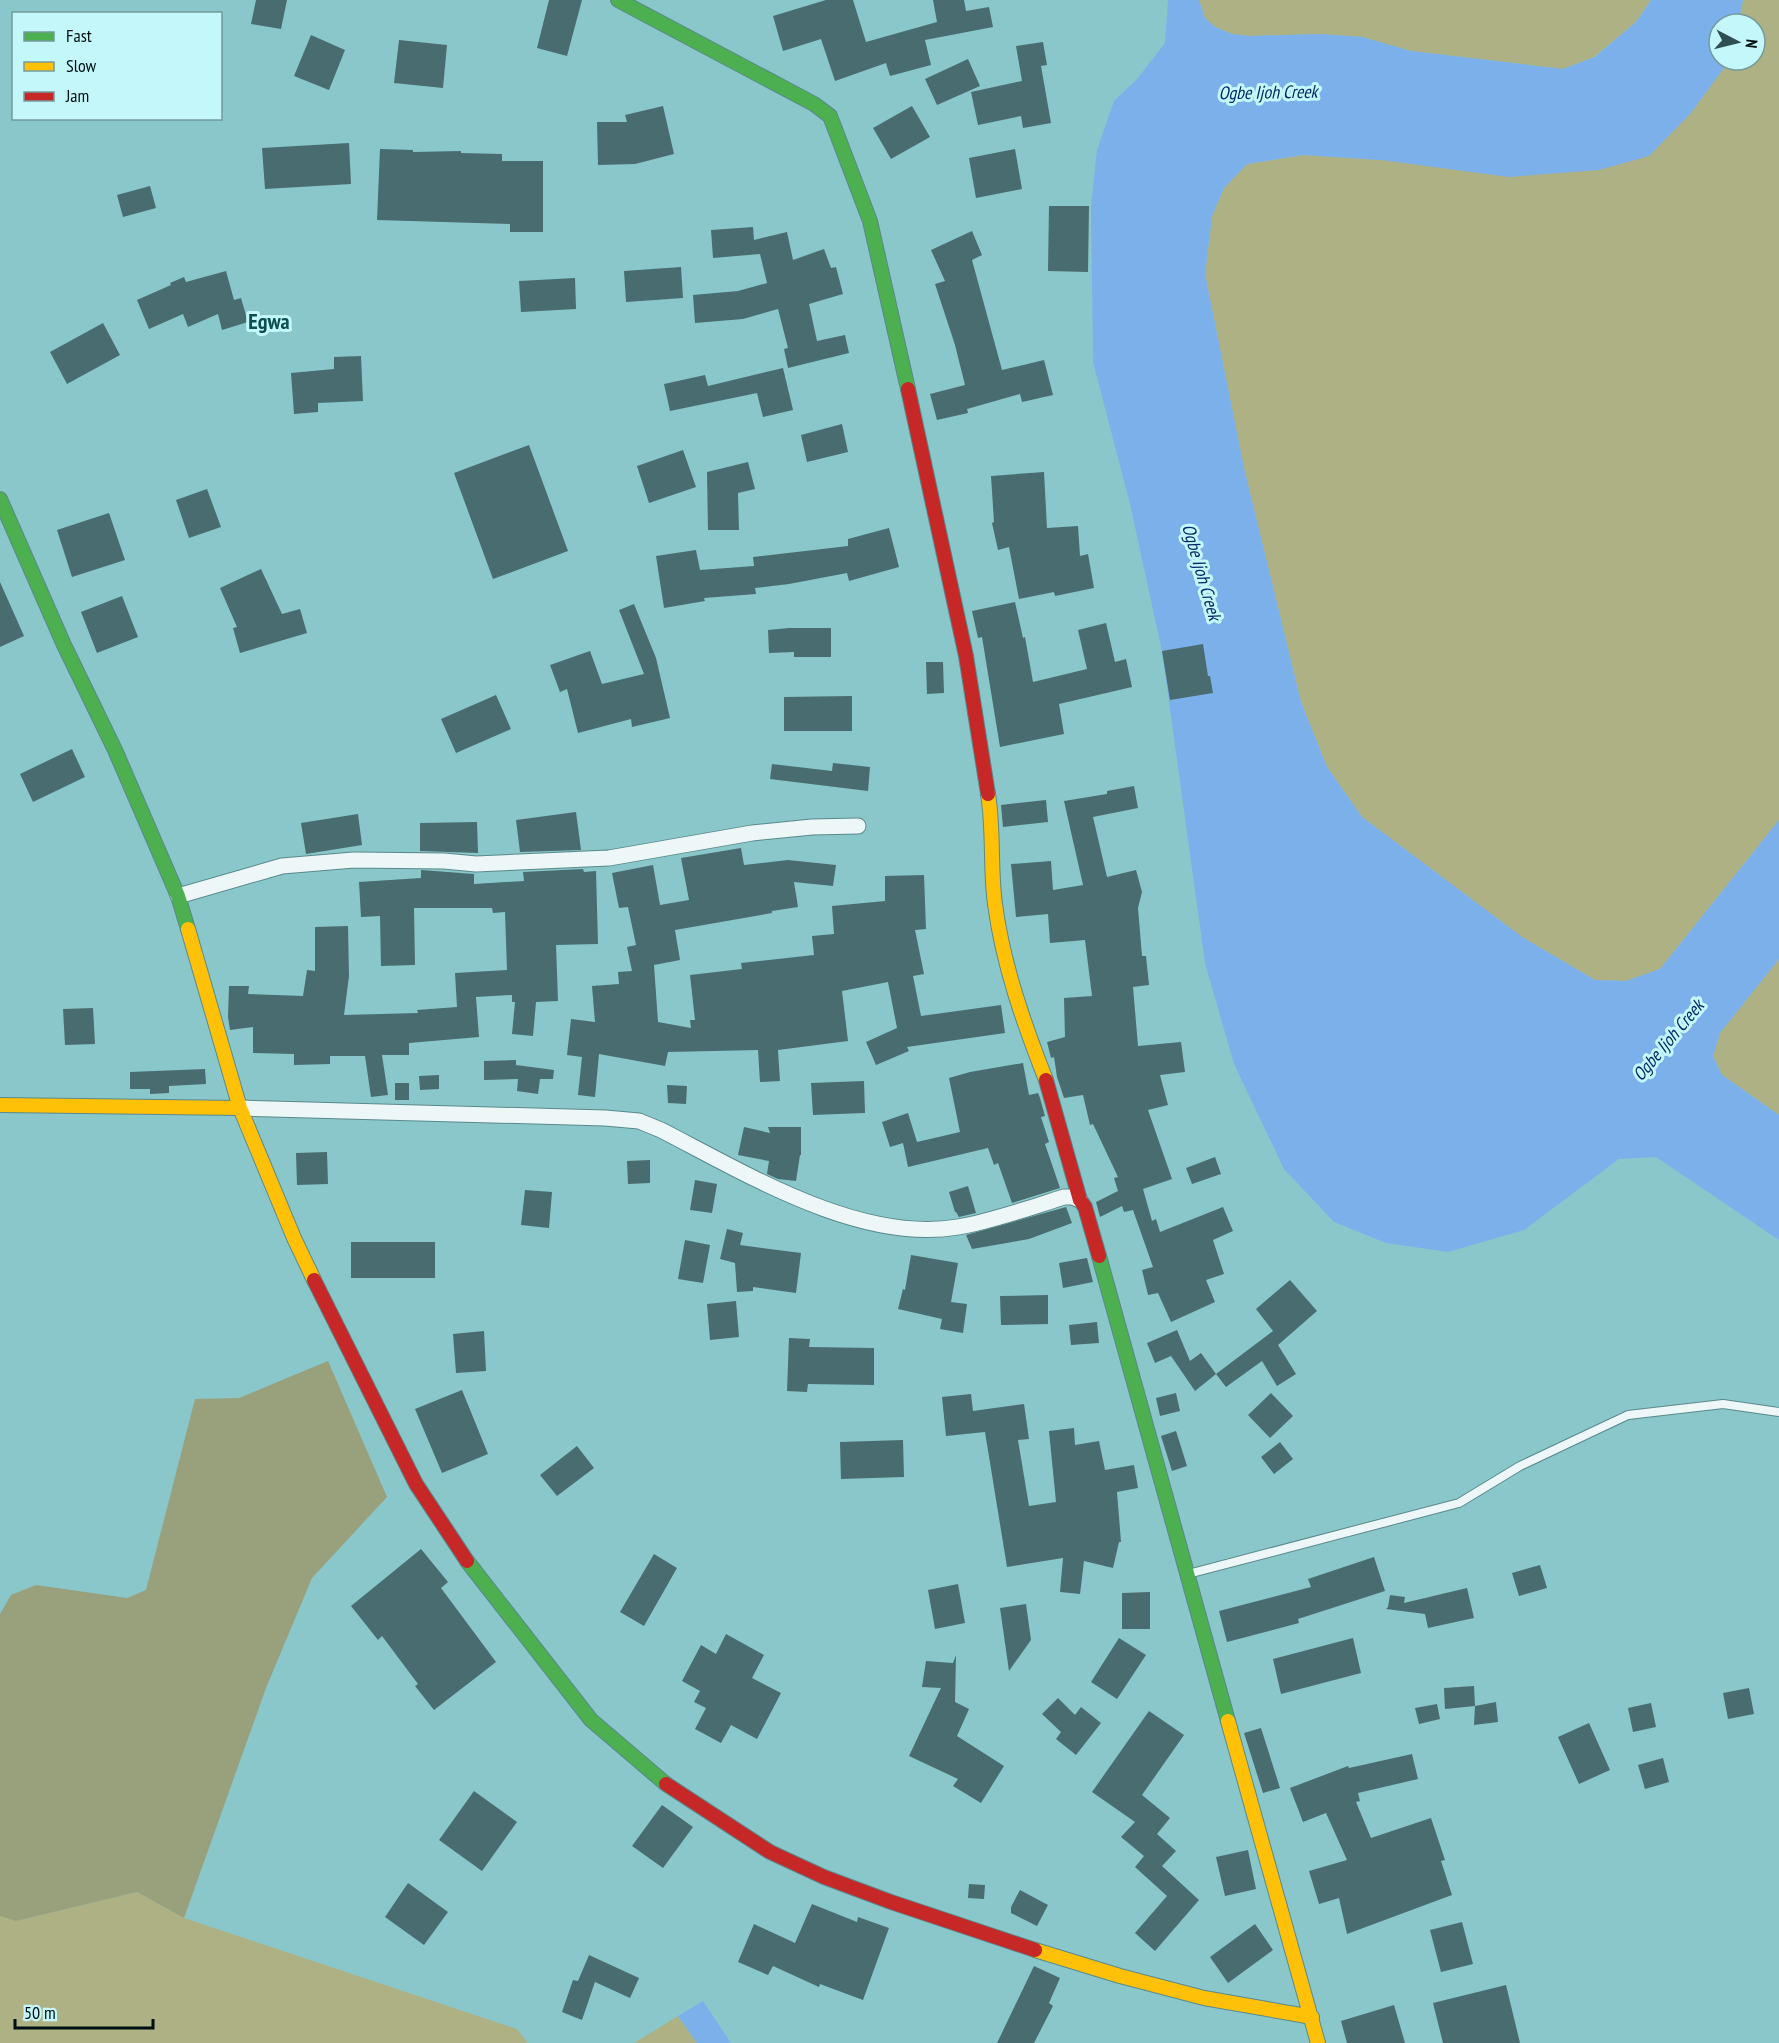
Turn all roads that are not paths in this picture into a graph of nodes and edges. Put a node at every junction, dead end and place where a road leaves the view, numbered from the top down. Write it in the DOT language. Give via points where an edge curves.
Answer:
graph roads {
  1 [pos="618,0"];
  2 [pos="0,499"];
  3 [pos="858,826"];
  4 [pos="178,896"];
  5 [pos="0,1106"];
  6 [pos="240,1108"];
  7 [pos="1080,1200"];
  8 [pos="1779,1412"];
  9 [pos="1187,1574"];
  10 [pos="1312,2017"];
  11 [pos="1318,2043"];
  1 -- 7 [label="street" via="814,104 830,116 838,133 870,221 964,645 989,800 995,904 1002,941"];
  2 -- 4 [label="street"];
  3 -- 4 [label="street" via="812,826 752,833 609,858 476,864 354,860 282,866"];
  4 -- 6 [label="street"];
  5 -- 6 [label="street"];
  6 -- 7 [label="street" via="639,1121 831,1212 911,1228 957,1227 1064,1197"];
  6 -- 10 [label="street" via="294,1238 416,1484 514,1623 591,1720 629,1753 671,1788 730,1828 824,1877 1120,1976 1204,1998"];
  7 -- 9 [label="street"];
  8 -- 9 [label="lane" via="1723,1404 1628,1415 1520,1466 1459,1503"];
  9 -- 10 [label="street"];
  10 -- 11 [label="street"];
}
